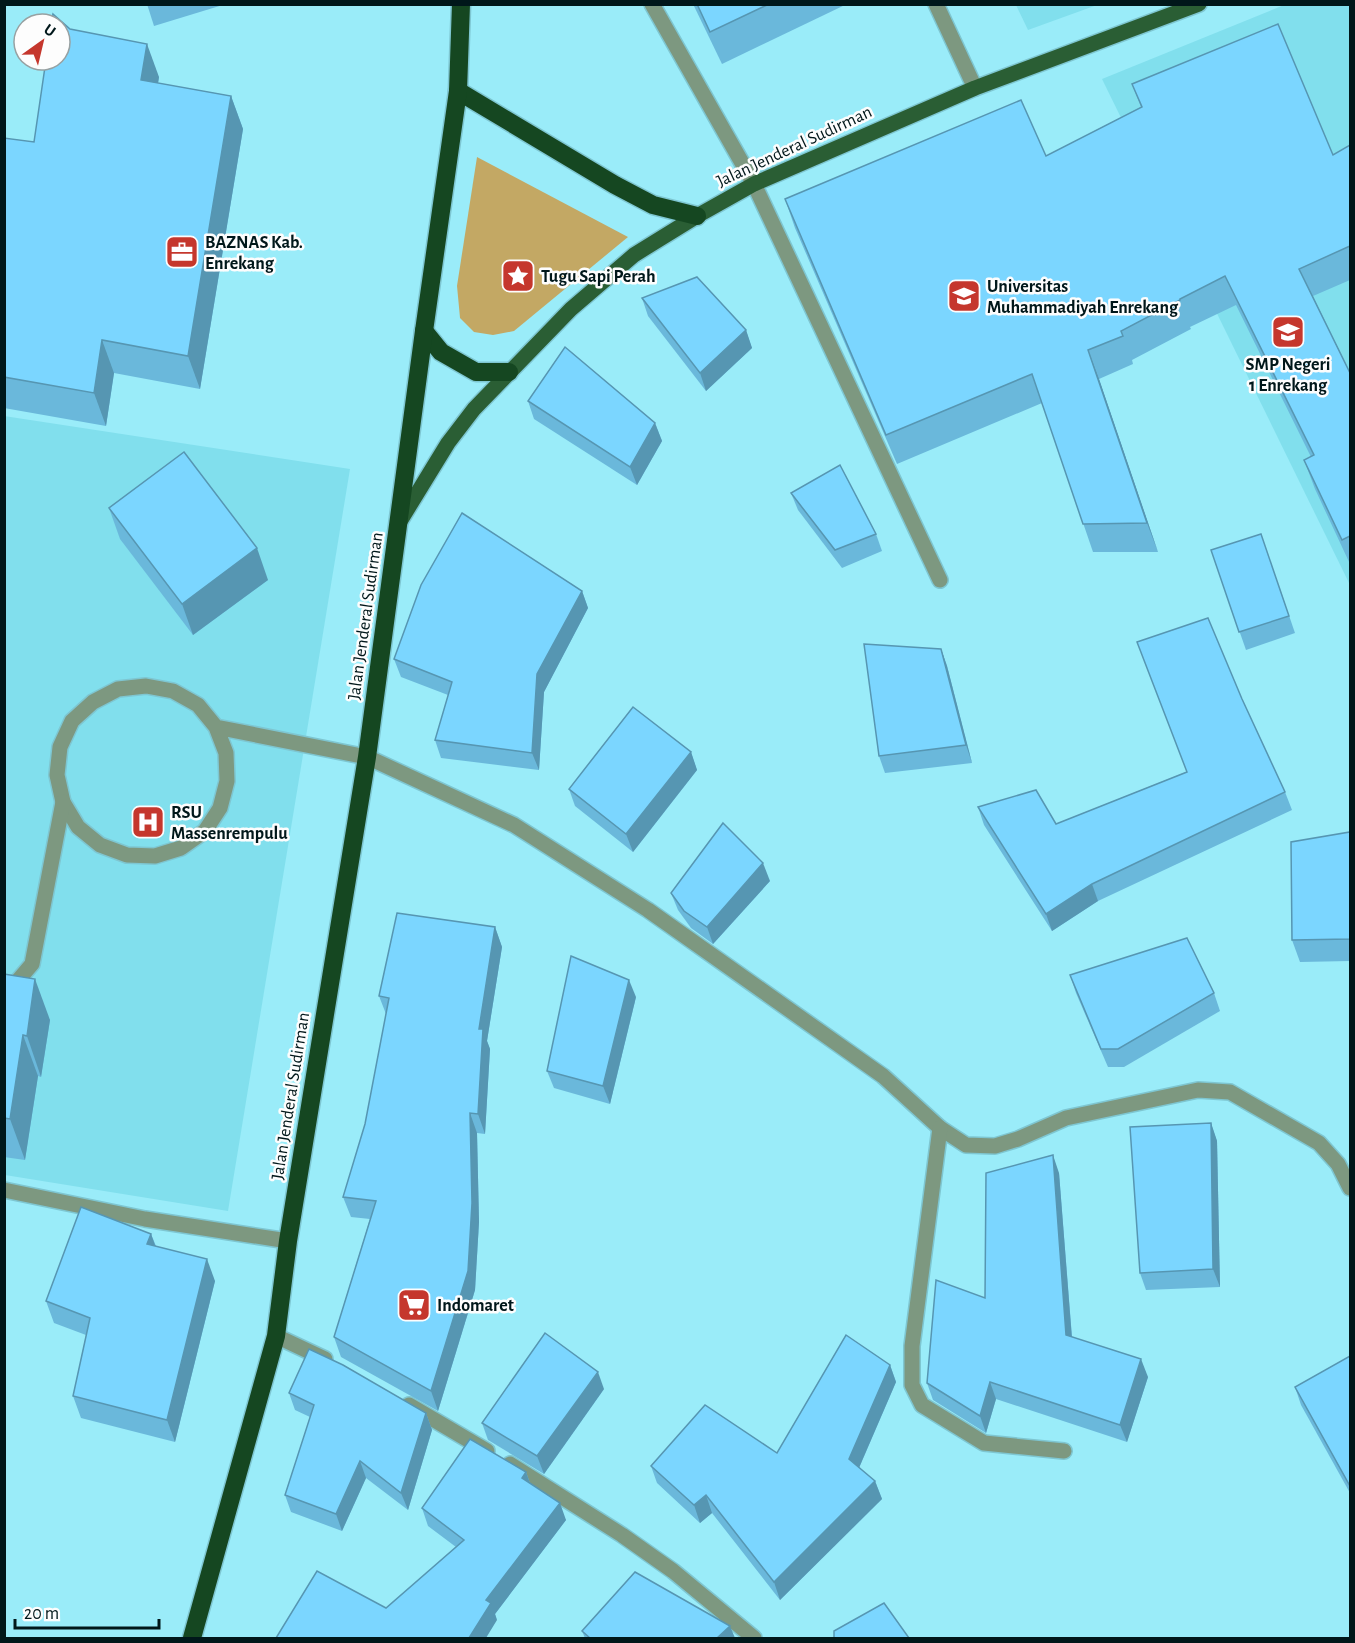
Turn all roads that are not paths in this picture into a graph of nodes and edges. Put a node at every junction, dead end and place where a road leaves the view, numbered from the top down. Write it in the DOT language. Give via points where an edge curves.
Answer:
graph roads {
  1 [pos="461,4"];
  2 [pos="652,4"];
  3 [pos="936,4"];
  4 [pos="1199,4"];
  5 [pos="975,88"];
  6 [pos="458,91"];
  7 [pos="754,184"];
  8 [pos="697,216"];
  9 [pos="424,331"];
  10 [pos="509,372"];
  11 [pos="399,522"];
  12 [pos="940,579"];
  13 [pos="216,727"];
  14 [pos="368,758"];
  15 [pos="63,802"];
  16 [pos="4,991"];
  17 [pos="940,1128"];
  18 [pos="1350,1188"];
  19 [pos="4,1190"];
  20 [pos="288,1241"];
  21 [pos="276,1336"];
  22 [pos="335,1364"];
  23 [pos="399,1399"];
  24 [pos="1064,1451"];
  25 [pos="192,1638"];
  26 [pos="754,1638"];
  1 -- 6 [label="highway"];
  2 -- 7 [label="street"];
  3 -- 5 [label="street"];
  4 -- 5 [label="main road, Jalan Jenderal Sudirman"];
  5 -- 7 [label="main road, Jalan Jenderal Sudirman"];
  6 -- 8 [label="highway" via="653,205"];
  6 -- 9 [label="highway"];
  7 -- 8 [label="main road, Jalan Jenderal Sudirman"];
  7 -- 12 [label="street"];
  8 -- 10 [label="main road, Jalan Jenderal Sudirman" via="634,255 571,309"];
  9 -- 10 [label="highway" via="441,352 476,372"];
  9 -- 11 [label="highway"];
  10 -- 11 [label="main road, Jalan Jenderal Sudirman" via="474,408 448,443"];
  11 -- 14 [label="highway, Jalan Jenderal Sudirman"];
  13 -- 14 [label="street"];
  13 -- 15 [label="street" via="198,705 173,691 146,686 118,689 93,702 72,722 60,747 57,775"];
  13 -- 15 [label="street" via="226,753 227,781 220,808 204,831 182,848 155,856 127,855 100,845 78,827"];
  14 -- 17 [label="street" via="514,825 648,910 883,1076"];
  14 -- 20 [label="highway, Jalan Jenderal Sudirman"];
  15 -- 16 [label="street" via="32,964"];
  17 -- 18 [label="street" via="966,1145 995,1146 1066,1118 1198,1090 1230,1092 1319,1143 1338,1164"];
  17 -- 24 [label="street" via="912,1346 912,1385 922,1405 984,1443"];
  19 -- 20 [label="street" via="145,1219"];
  20 -- 21 [label="highway, Jalan Jenderal Sudirman"];
  21 -- 22 [label="street"];
  21 -- 25 [label="highway, Jalan Jenderal Sudirman"];
  23 -- 26 [label="street" via="622,1535"];
}
